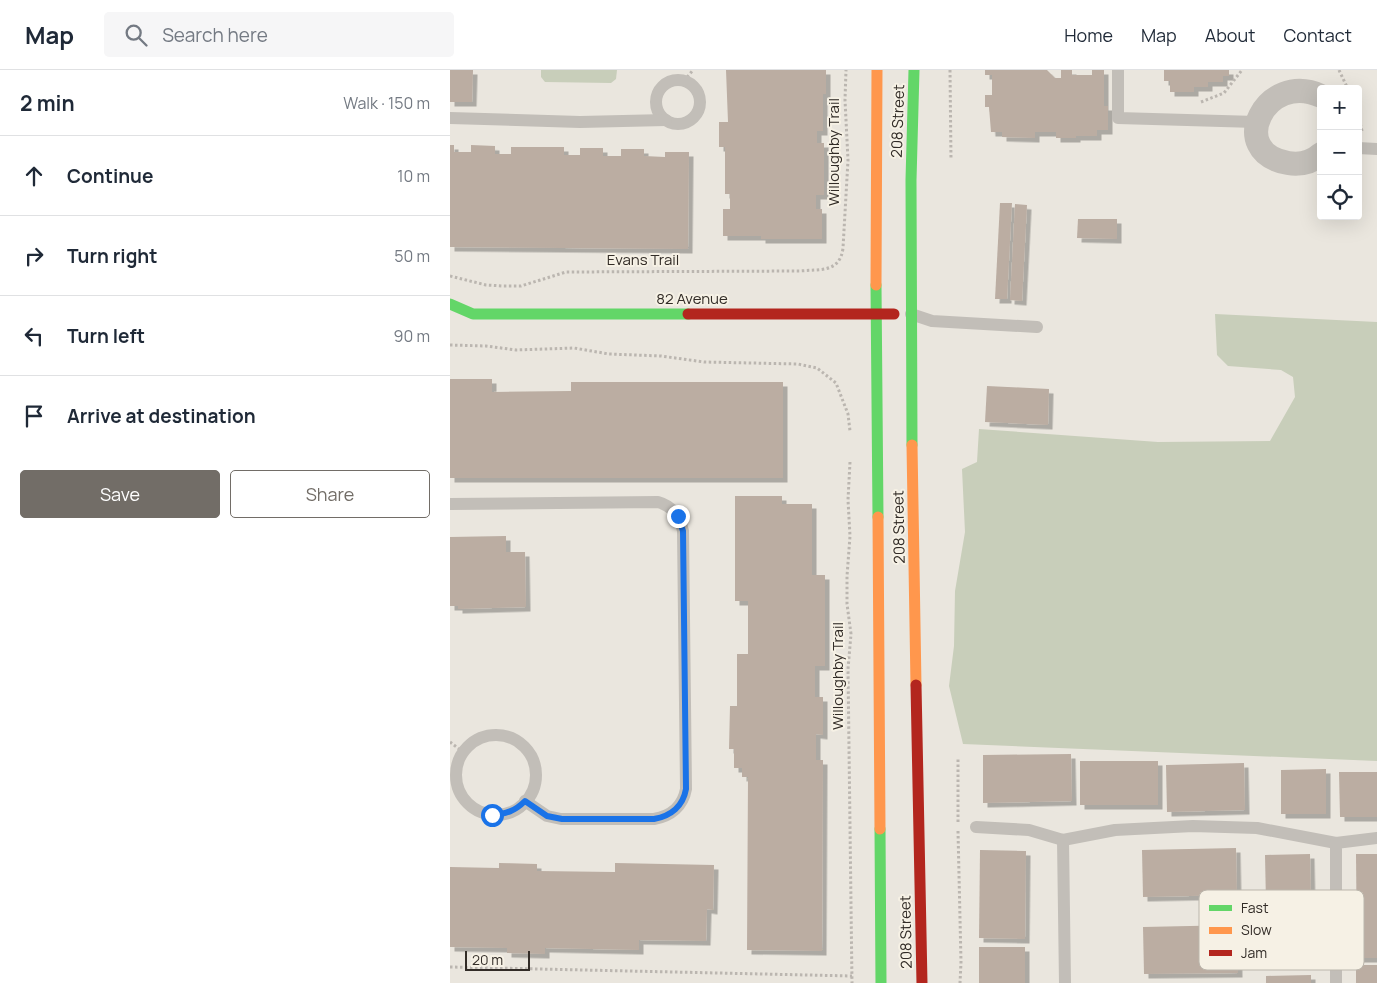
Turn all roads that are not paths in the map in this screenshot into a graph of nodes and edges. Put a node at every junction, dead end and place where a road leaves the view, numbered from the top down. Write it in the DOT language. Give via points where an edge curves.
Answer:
graph roads {
  1 [pos="877,70"];
  2 [pos="914,70"];
  3 [pos="1118,70"];
  4 [pos="1279,80"];
  5 [pos="1314,86"];
  6 [pos="450,118"];
  7 [pos="666,120"];
  8 [pos="1256,122"];
  9 [pos="1362,148"];
  10 [pos="1377,149"];
  11 [pos="1317,156"];
  12 [pos="450,304"];
  13 [pos="473,314"];
  14 [pos="876,314"];
  15 [pos="911,314"];
  16 [pos="460,322"];
  17 [pos="1037,328"];
  18 [pos="450,504"];
  19 [pos="525,801"];
  20 [pos="976,826"];
  21 [pos="1377,838"];
  22 [pos="1063,840"];
  23 [pos="1336,842"];
  24 [pos="1336,890"];
  25 [pos="1336,970"];
  26 [pos="881,983"];
  27 [pos="922,983"];
  28 [pos="1065,983"];
  29 [pos="1336,983"];
  1 -- 14 [label="main road, 208 Street"];
  2 -- 15 [label="main road, 208 Street"];
  3 -- 8 [label="lane" via="1118,118"];
  4 -- 5 [label="street" via="1288,86"];
  4 -- 8 [label="street" via="1259,110"];
  6 -- 7 [label="lane" via="580,122"];
  7 -- 7 [label="lane" via="657,110 660,90 671,81 691,84 699,97 694,118 680,124"];
  8 -- 11 [label="street" via="1262,147 1271,156 1295,164"];
  9 -- 10 [label="lane"];
  12 -- 13 [label="main road, 82 Avenue"];
  13 -- 14 [label="main road, 82 Avenue"];
  13 -- 16 [label="main road"];
  14 -- 15 [label="main road, 82 Avenue"];
  14 -- 26 [label="main road, 208 Street"];
  15 -- 17 [label="lane" via="932,321"];
  15 -- 27 [label="main road, 208 Street"];
  18 -- 19 [label="lane" via="658,502 672,509 681,522 684,798 676,809 654,819 562,819 547,816"];
  19 -- 19 [label="lane" via="535,786 536,772 524,747 500,735 486,736 463,752 456,778 468,803 492,815 506,814"];
  20 -- 22 [label="lane" via="1029,830"];
  21 -- 23 [label="lane"];
  22 -- 23 [label="lane" via="1115,830 1193,826 1257,828"];
  22 -- 28 [label="lane"];
  23 -- 24 [label="lane"];
  25 -- 29 [label="lane"];
}
